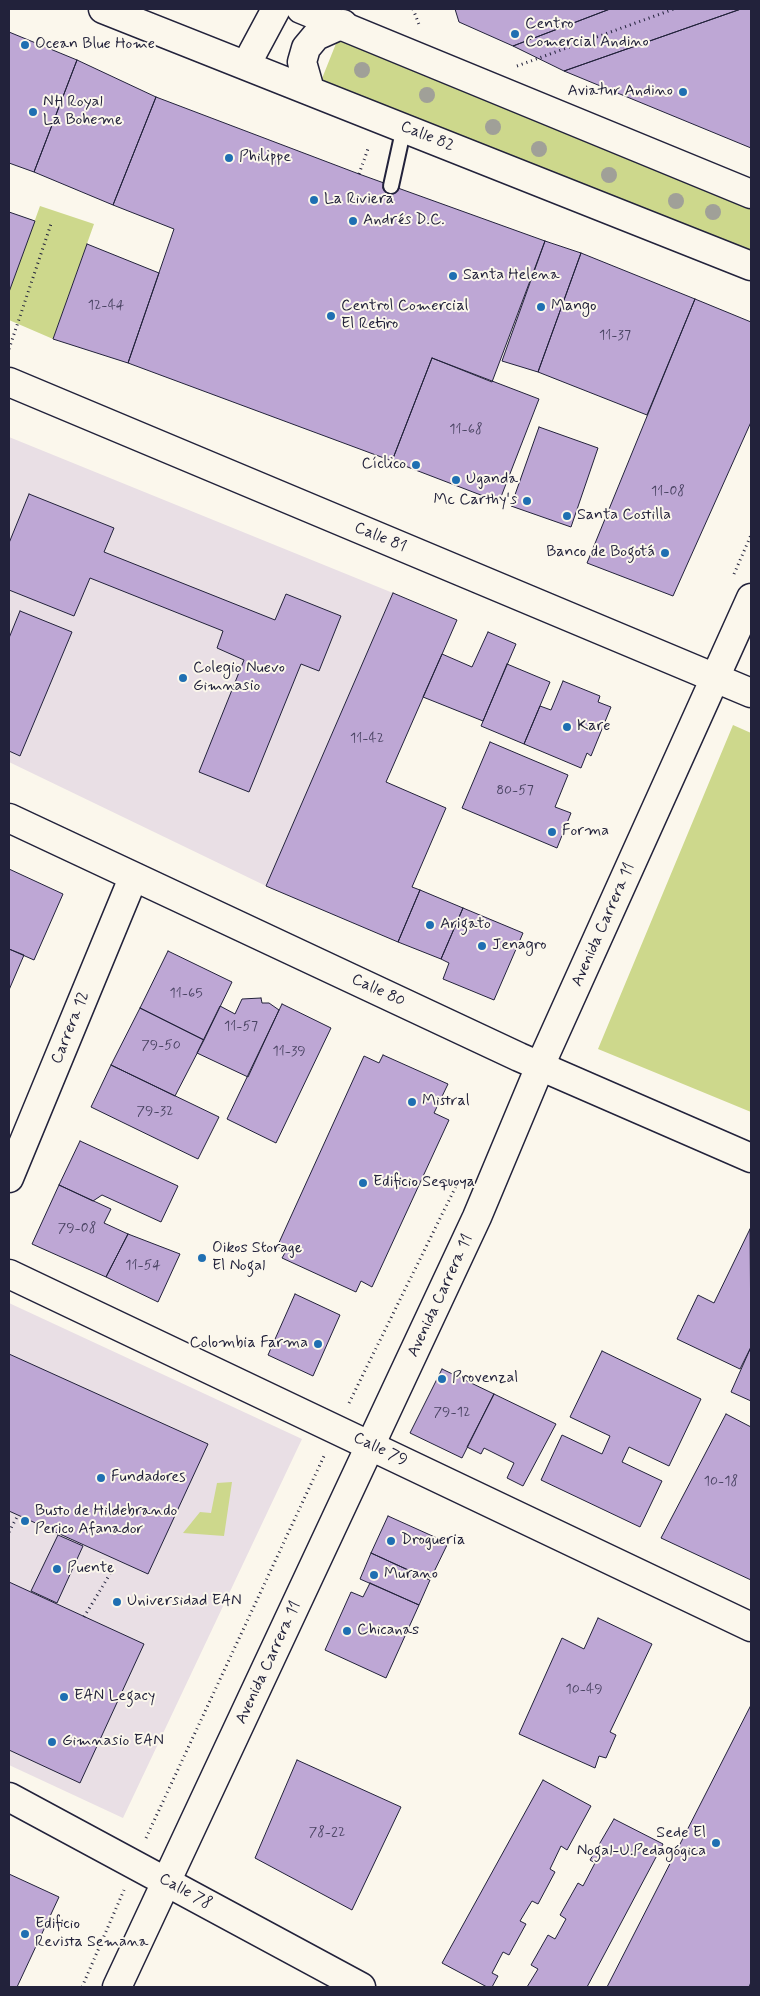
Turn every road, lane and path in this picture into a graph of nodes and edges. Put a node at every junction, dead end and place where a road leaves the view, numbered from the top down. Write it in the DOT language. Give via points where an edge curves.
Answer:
graph roads {
  1 [pos="103,9"];
  2 [pos="276,9"];
  3 [pos="301,9"];
  4 [pos="413,9"];
  5 [pos="674,9"];
  6 [pos="343,24"];
  7 [pos="422,34"];
  8 [pos="246,65"];
  9 [pos="508,69"];
  10 [pos="310,90"];
  11 [pos="404,127"];
  12 [pos="370,143"];
  13 [pos="359,174"];
  14 [pos="391,186"];
  15 [pos="751,194"];
  16 [pos="51,224"];
  17 [pos="751,266"];
  18 [pos="9,349"];
  19 [pos="9,382"];
  20 [pos="751,598"];
  21 [pos="716,679"];
  22 [pos="751,693"];
  23 [pos="9,818"];
  24 [pos="133,878"];
  25 [pos="541,1064"];
  26 [pos="751,1158"];
  27 [pos="461,1175"];
  28 [pos="9,1178"];
  29 [pos="9,1274"];
  30 [pos="336,1429"];
  31 [pos="370,1446"];
  32 [pos="18,1515"];
  33 [pos="9,1532"];
  34 [pos="110,1574"];
  35 [pos="84,1617"];
  36 [pos="751,1627"];
  37 [pos="9,1797"];
  38 [pos="135,1864"];
  39 [pos="167,1881"];
  40 [pos="82,1987"];
  41 [pos="117,1987"];
  42 [pos="361,1987"];
  1 -- 8 [label="street, Calle 82"];
  2 -- 8 [label="street"];
  3 -- 6 [label="street"];
  4 -- 7 [label="path"];
  5 -- 9 [label="path"];
  6 -- 10 [label="street" via="316,36 306,48 302,62"];
  6 -- 15 [label="street"];
  8 -- 10 [label="street, Calle 82"];
  10 -- 11 [label="street, Calle 82"];
  11 -- 14 [label="lane"];
  11 -- 17 [label="street, Calle 82"];
  12 -- 13 [label="path"];
  16 -- 18 [label="path"];
  19 -- 21 [label="street, Calle 81"];
  20 -- 21 [label="street, Avenida Carrera 11"];
  21 -- 22 [label="street, Calle 81"];
  21 -- 25 [label="street, Avenida Carrera 11"];
  23 -- 24 [label="street, Calle 80"];
  24 -- 25 [label="street, Calle 80"];
  24 -- 28 [label="street, Carrera 12"];
  25 -- 26 [label="street, Calle 80"];
  25 -- 31 [label="street, Avenida Carrera 11" via="477,1217"];
  27 -- 30 [label="path"];
  29 -- 30 [label="street, Calle 79"];
  30 -- 31 [label="street, Calle 79"];
  30 -- 38 [label="path"];
  31 -- 36 [label="street, Calle 79"];
  31 -- 39 [label="street, Avenida Carrera 11"];
  32 -- 33 [label="path"];
  34 -- 35 [label="path"];
  37 -- 38 [label="street, Calle 78"];
  38 -- 39 [label="street, Calle 78"];
  38 -- 40 [label="path"];
  39 -- 41 [label="street, Avenida Carrera 11"];
  39 -- 42 [label="street, Calle 78"];
}
